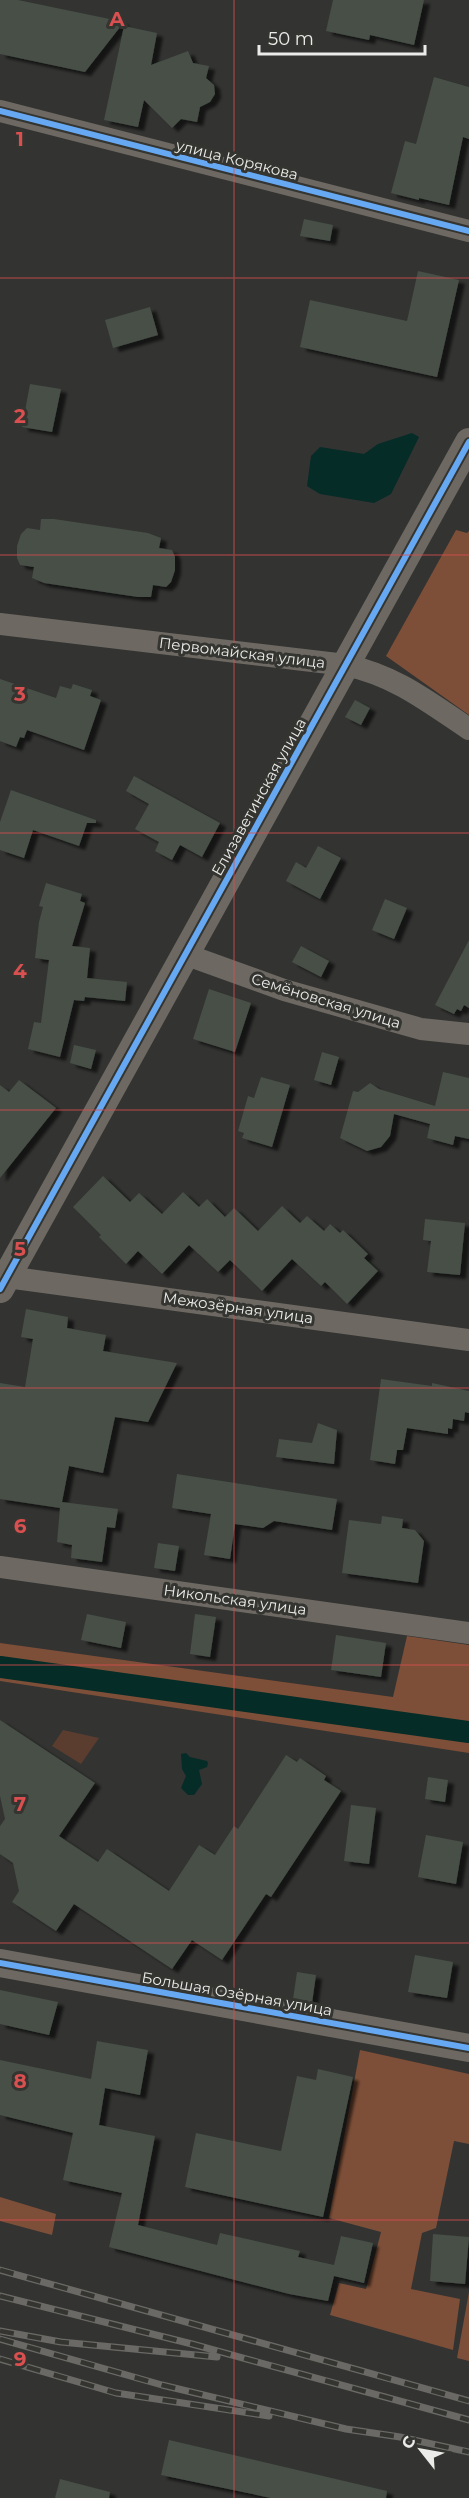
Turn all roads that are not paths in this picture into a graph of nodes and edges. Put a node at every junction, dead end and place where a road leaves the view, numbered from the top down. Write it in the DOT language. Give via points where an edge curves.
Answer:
graph roads {
  1 [pos="0,111"];
  2 [pos="469,231"];
  3 [pos="469,442"];
  4 [pos="0,624"];
  5 [pos="346,665"];
  6 [pos="469,729"];
  7 [pos="187,955"];
  8 [pos="469,1034"];
  9 [pos="3,1283"];
  10 [pos="469,1340"];
  11 [pos="0,1567"];
  12 [pos="469,1633"];
  13 [pos="0,1963"];
  14 [pos="469,2048"];
  1 -- 2 [label="street, улица Корякова"];
  3 -- 5 [label="street, Елизаветинская улица"];
  4 -- 5 [label="street, Первомайская улица"];
  5 -- 6 [label="street, Первомайская улица" via="399,682"];
  5 -- 7 [label="street, Елизаветинская улица"];
  7 -- 8 [label="street, Семёновская улица" via="284,990 409,1026"];
  7 -- 9 [label="street, Елизаветинская улица"];
  9 -- 10 [label="street, Межозёрная улица"];
  11 -- 12 [label="street, Никольская улица"];
  13 -- 14 [label="street, Большая Озёрная улица"];
}
